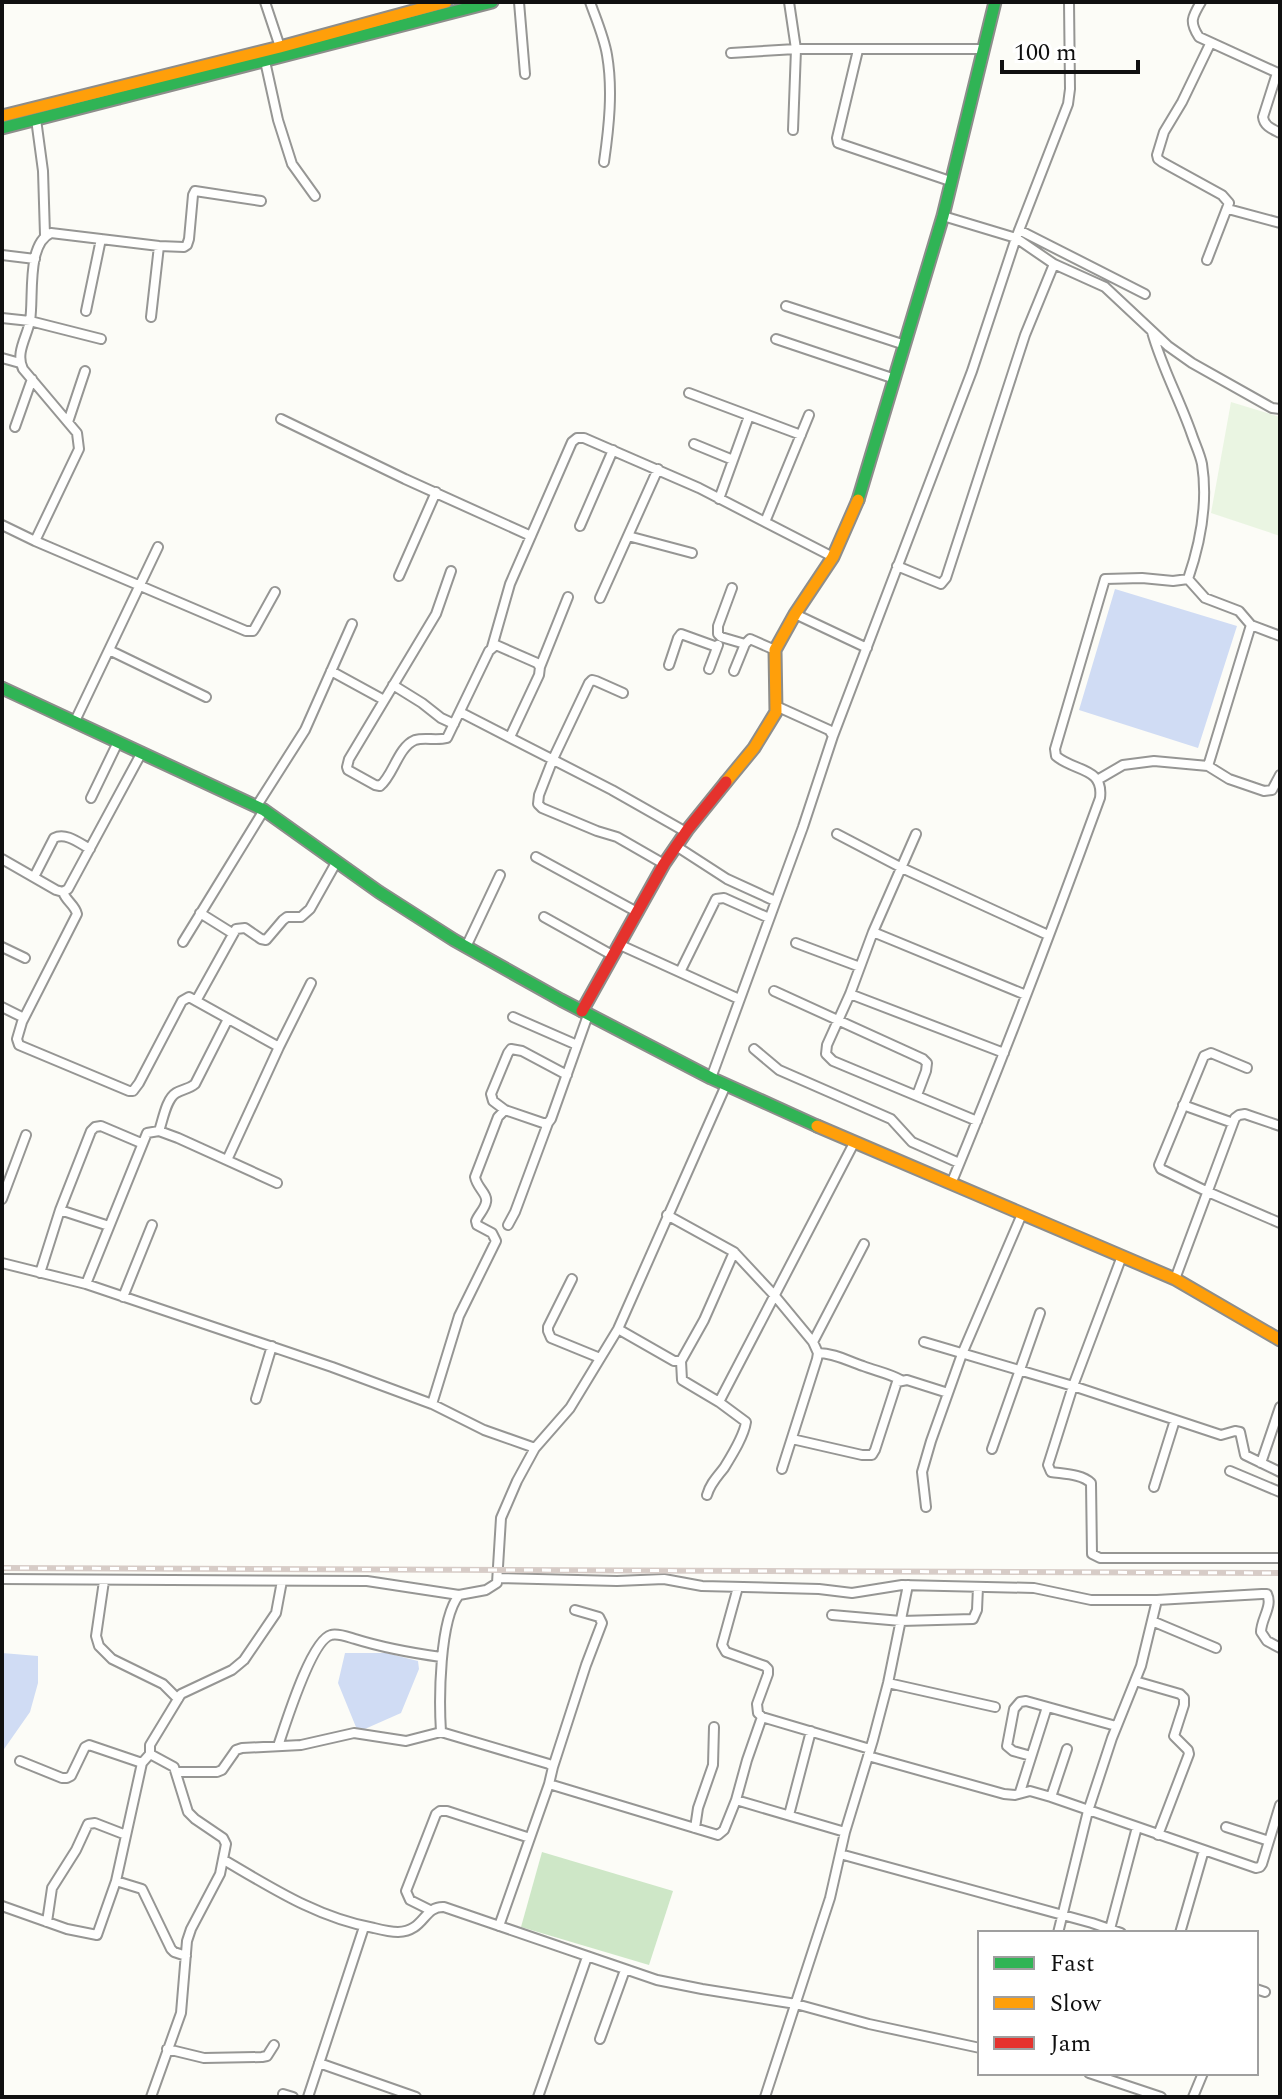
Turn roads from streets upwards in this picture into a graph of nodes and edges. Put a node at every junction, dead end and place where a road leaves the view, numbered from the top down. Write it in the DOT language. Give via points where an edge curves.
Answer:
graph roads {
  1 [pos="265,2"];
  2 [pos="446,2"];
  3 [pos="492,2"];
  4 [pos="519,2"];
  5 [pos="590,2"];
  6 [pos="789,2"];
  7 [pos="995,2"];
  8 [pos="1069,2"];
  9 [pos="1201,2"];
  10 [pos="1210,44"];
  11 [pos="280,47"];
  12 [pos="796,49"];
  13 [pos="984,49"];
  14 [pos="858,50"];
  15 [pos="731,53"];
  16 [pos="265,61"];
  17 [pos="525,74"];
  18 [pos="1278,74"];
  19 [pos="117,93"];
  20 [pos="2,116"];
  21 [pos="36,119"];
  22 [pos="2,128"];
  23 [pos="793,130"];
  24 [pos="1280,133"];
  25 [pos="604,162"];
  26 [pos="950,181"];
  27 [pos="315,196"];
  28 [pos="261,201"];
  29 [pos="1228,209"];
  30 [pos="943,216"];
  31 [pos="1280,223"];
  32 [pos="1018,234"];
  33 [pos="45,235"];
  34 [pos="101,239"];
  35 [pos="159,246"];
  36 [pos="2,255"];
  37 [pos="35,259"];
  38 [pos="1207,260"];
  39 [pos="1054,264"];
  40 [pos="1145,294"];
  41 [pos="786,306"];
  42 [pos="86,311"];
  43 [pos="151,317"];
  44 [pos="2,318"];
  45 [pos="30,321"];
  46 [pos="1152,332"];
  47 [pos="101,339"];
  48 [pos="776,339"];
  49 [pos="905,345"];
  50 [pos="2,358"];
  51 [pos="20,363"];
  52 [pos="85,371"];
  53 [pos="32,379"];
  54 [pos="895,379"];
  55 [pos="689,393"];
  56 [pos="1280,409"];
  57 [pos="809,415"];
  58 [pos="749,416"];
  59 [pos="281,419"];
  60 [pos="68,422"];
  61 [pos="15,427"];
  62 [pos="801,435"];
  63 [pos="694,444"];
  64 [pos="613,450"];
  65 [pos="733,460"];
  66 [pos="658,469"];
  67 [pos="436,492"];
  68 [pos="719,499"];
  69 [pos="765,522"];
  70 [pos="2,525"];
  71 [pos="580,526"];
  72 [pos="531,536"];
  73 [pos="628,536"];
  74 [pos="35,541"];
  75 [pos="158,547"];
  76 [pos="692,553"];
  77 [pos="833,557"];
  78 [pos="897,566"];
  79 [pos="451,571"];
  80 [pos="399,576"];
  81 [pos="1188,579"];
  82 [pos="139,585"];
  83 [pos="732,588"];
  84 [pos="275,592"];
  85 [pos="568,597"];
  86 [pos="600,598"];
  87 [pos="795,614"];
  88 [pos="352,624"];
  89 [pos="1251,625"];
  90 [pos="1280,636"];
  91 [pos="721,637"];
  92 [pos="745,644"];
  93 [pos="492,647"];
  94 [pos="717,647"];
  95 [pos="867,648"];
  96 [pos="109,650"];
  97 [pos="775,650"];
  98 [pos="669,665"];
  99 [pos="540,667"];
  100 [pos="709,669"];
  101 [pos="331,671"];
  102 [pos="734,671"];
  103 [pos="393,685"];
  104 [pos="2,688"];
  105 [pos="623,693"];
  106 [pos="206,697"];
  107 [pos="384,700"];
  108 [pos="776,706"];
  109 [pos="460,712"];
  110 [pos="75,721"];
  111 [pos="454,724"];
  112 [pos="833,736"];
  113 [pos="510,737"];
  114 [pos="118,742"];
  115 [pos="142,752"];
  116 [pos="553,759"];
  117 [pos="1208,766"];
  118 [pos="1280,775"];
  119 [pos="1099,779"];
  120 [pos="91,798"];
  121 [pos="260,809"];
  122 [pos="686,832"];
  123 [pos="837,834"];
  124 [pos="916,834"];
  125 [pos="676,846"];
  126 [pos="90,849"];
  127 [pos="536,857"];
  128 [pos="2,859"];
  129 [pos="337,861"];
  130 [pos="664,864"];
  131 [pos="902,868"];
  132 [pos="500,875"];
  133 [pos="34,877"];
  134 [pos="63,892"];
  135 [pos="775,901"];
  136 [pos="637,912"];
  137 [pos="200,913"];
  138 [pos="544,917"];
  139 [pos="769,918"];
  140 [pos="873,932"];
  141 [pos="232,933"];
  142 [pos="1048,935"];
  143 [pos="183,942"];
  144 [pos="796,943"];
  145 [pos="2,947"];
  146 [pos="466,947"];
  147 [pos="615,950"];
  148 [pos="25,958"];
  149 [pos="860,967"];
  150 [pos="680,972"];
  151 [pos="311,983"];
  152 [pos="774,991"];
  153 [pos="850,994"];
  154 [pos="1026,995"];
  155 [pos="739,999"];
  156 [pos="196,1001"];
  157 [pos="2,1007"];
  158 [pos="585,1013"];
  159 [pos="513,1017"];
  160 [pos="24,1018"];
  161 [pos="228,1019"];
  162 [pos="839,1019"];
  163 [pos="577,1045"];
  164 [pos="279,1047"];
  165 [pos="754,1049"];
  166 [pos="1004,1053"];
  167 [pos="1247,1068"];
  168 [pos="567,1075"];
  169 [pos="711,1078"];
  170 [pos="726,1085"];
  171 [pos="917,1095"];
  172 [pos="1183,1105"];
  173 [pos="505,1110"];
  174 [pos="977,1121"];
  175 [pos="548,1123"];
  176 [pos="1233,1123"];
  177 [pos="1280,1126"];
  178 [pos="159,1131"];
  179 [pos="26,1135"];
  180 [pos="141,1143"];
  181 [pos="854,1143"];
  182 [pos="227,1160"];
  183 [pos="959,1163"];
  184 [pos="277,1183"];
  185 [pos="951,1184"];
  186 [pos="1208,1192"];
  187 [pos="2,1199"];
  188 [pos="60,1210"];
  189 [pos="1022,1214"];
  190 [pos="667,1215"];
  191 [pos="1280,1223"];
  192 [pos="152,1225"];
  193 [pos="508,1225"];
  194 [pos="109,1226"];
  195 [pos="864,1244"];
  196 [pos="734,1252"];
  197 [pos="1122,1256"];
  198 [pos="2,1263"];
  199 [pos="40,1273"];
  200 [pos="572,1279"];
  201 [pos="1175,1279"];
  202 [pos="86,1284"];
  203 [pos="775,1296"];
  204 [pos="123,1297"];
  205 [pos="1040,1313"];
  206 [pos="618,1329"];
  207 [pos="1280,1340"];
  208 [pos="813,1342"];
  209 [pos="924,1342"];
  210 [pos="272,1346"];
  211 [pos="818,1353"];
  212 [pos="962,1354"];
  213 [pos="600,1358"];
  214 [pos="681,1361"];
  215 [pos="1019,1371"];
  216 [pos="901,1380"];
  217 [pos="1073,1386"];
  218 [pos="948,1393"];
  219 [pos="256,1399"];
  220 [pos="719,1402"];
  221 [pos="432,1404"];
  222 [pos="1280,1407"];
  223 [pos="1175,1420"];
  224 [pos="792,1439"];
  225 [pos="535,1448"];
  226 [pos="992,1449"];
  227 [pos="1261,1463"];
  228 [pos="782,1469"];
  229 [pos="1230,1471"];
  230 [pos="1280,1472"];
  231 [pos="1154,1487"];
  232 [pos="1280,1492"];
  233 [pos="707,1495"];
  234 [pos="926,1507"];
  235 [pos="1280,1558"];
  236 [pos="498,1578"];
  237 [pos="2,1579"];
  238 [pos="104,1581"];
  239 [pos="282,1581"];
  240 [pos="908,1585"];
  241 [pos="738,1587"];
  242 [pos="978,1587"];
  243 [pos="459,1595"];
  244 [pos="1157,1600"];
  245 [pos="575,1610"];
  246 [pos="832,1615"];
  247 [pos="901,1621"];
  248 [pos="1152,1621"];
  249 [pos="1216,1648"];
  250 [pos="1280,1648"];
  251 [pos="441,1657"];
  252 [pos="1135,1681"];
  253 [pos="888,1683"];
  254 [pos="178,1699"];
  255 [pos="995,1707"];
  256 [pos="1047,1707"];
  257 [pos="762,1717"];
  258 [pos="1116,1726"];
  259 [pos="714,1727"];
  260 [pos="811,1731"];
  261 [pos="441,1732"];
  262 [pos="278,1746"];
  263 [pos="1067,1749"];
  264 [pos="869,1752"];
  265 [pos="150,1754"];
  266 [pos="1031,1756"];
  267 [pos="20,1761"];
  268 [pos="142,1763"];
  269 [pos="553,1767"];
  270 [pos="176,1772"];
  271 [pos="549,1784"];
  272 [pos="1020,1792"];
  273 [pos="1051,1797"];
  274 [pos="736,1800"];
  275 [pos="1280,1805"];
  276 [pos="1088,1811"];
  277 [pos="789,1815"];
  278 [pos="1278,1816"];
  279 [pos="1137,1827"];
  280 [pos="1226,1827"];
  281 [pos="695,1828"];
  282 [pos="845,1832"];
  283 [pos="126,1835"];
  284 [pos="1158,1835"];
  285 [pos="530,1838"];
  286 [pos="1269,1841"];
  287 [pos="1204,1850"];
  288 [pos="840,1854"];
  289 [pos="224,1860"];
  290 [pos="116,1881"];
  291 [pos="2,1906"];
  292 [pos="430,1910"];
  293 [pos="1063,1915"];
  294 [pos="47,1922"];
  295 [pos="1092,1923"];
  296 [pos="499,1926"];
  297 [pos="364,1927"];
  298 [pos="1110,1929"];
  299 [pos="1059,1931"];
  300 [pos="1090,1931"];
  301 [pos="1116,1931"];
  302 [pos="1181,1931"];
  303 [pos="186,1956"];
  304 [pos="587,1957"];
  305 [pos="625,1970"];
  306 [pos="796,2004"];
  307 [pos="600,2039"];
  308 [pos="274,2045"];
  309 [pos="978,2048"];
  310 [pos="167,2049"];
  311 [pos="319,2063"];
  312 [pos="1095,2075"];
  313 [pos="1202,2075"];
  314 [pos="283,2094"];
  315 [pos="151,2097"];
  316 [pos="293,2097"];
  317 [pos="308,2097"];
  318 [pos="416,2097"];
  319 [pos="538,2097"];
  320 [pos="765,2097"];
  321 [pos="1160,2097"];
  322 [pos="1193,2097"];
  1 -- 11 [label="street"];
  2 -- 11 [label="street"];
  3 -- 16 [label="street"];
  4 -- 17 [label="street"];
  5 -- 25 [label="street" via="607,52"];
  6 -- 12 [label="street"];
  7 -- 13 [label="street"];
  8 -- 32 [label="street" via="1068,104"];
  9 -- 10 [label="street" via="1193,28"];
  10 -- 18 [label="street"];
  10 -- 29 [label="street" via="1157,155 1222,195"];
  11 -- 19 [label="street"];
  12 -- 14 [label="street"];
  12 -- 15 [label="street"];
  12 -- 23 [label="street"];
  13 -- 14 [label="street"];
  13 -- 26 [label="street"];
  14 -- 26 [label="street" via="838,143"];
  16 -- 19 [label="street"];
  16 -- 27 [label="street" via="292,164"];
  18 -- 24 [label="street" via="1263,122"];
  19 -- 20 [label="street"];
  19 -- 21 [label="street"];
  21 -- 22 [label="street"];
  21 -- 33 [label="street"];
  26 -- 30 [label="street"];
  28 -- 35 [label="street" via="195,191 187,245"];
  29 -- 31 [label="street"];
  29 -- 38 [label="street"];
  30 -- 32 [label="street"];
  30 -- 49 [label="street"];
  32 -- 39 [label="street"];
  32 -- 40 [label="street"];
  32 -- 78 [label="street"];
  33 -- 34 [label="street"];
  33 -- 37 [label="street"];
  34 -- 35 [label="street"];
  34 -- 42 [label="street"];
  35 -- 43 [label="street"];
  36 -- 37 [label="street"];
  37 -- 45 [label="street"];
  39 -- 46 [label="street" via="1105,287"];
  39 -- 78 [label="street" via="1025,335 946,578 941,584"];
  41 -- 49 [label="street"];
  44 -- 45 [label="street"];
  45 -- 47 [label="street"];
  45 -- 51 [label="street"];
  46 -- 56 [label="street" via="1192,363"];
  46 -- 81 [label="street" via="1202,463 1203,502"];
  48 -- 54 [label="street"];
  49 -- 54 [label="street"];
  50 -- 51 [label="street"];
  51 -- 53 [label="street"];
  52 -- 60 [label="street"];
  53 -- 60 [label="street"];
  53 -- 61 [label="street"];
  54 -- 77 [label="street" via="860,495"];
  55 -- 58 [label="street"];
  57 -- 62 [label="street"];
  58 -- 62 [label="street"];
  58 -- 65 [label="street"];
  59 -- 67 [label="street"];
  60 -- 74 [label="street" via="77,433 79,449"];
  62 -- 69 [label="street"];
  63 -- 65 [label="street"];
  64 -- 66 [label="street"];
  64 -- 71 [label="street"];
  64 -- 72 [label="street" via="584,438 572,442"];
  65 -- 68 [label="street"];
  66 -- 68 [label="street"];
  66 -- 73 [label="street"];
  67 -- 72 [label="street"];
  67 -- 80 [label="street"];
  68 -- 69 [label="street"];
  69 -- 77 [label="street"];
  70 -- 74 [label="street"];
  72 -- 93 [label="street"];
  73 -- 76 [label="street"];
  73 -- 86 [label="street"];
  74 -- 82 [label="street"];
  75 -- 82 [label="street"];
  77 -- 87 [label="street"];
  78 -- 95 [label="street"];
  79 -- 103 [label="street" via="436,614"];
  81 -- 89 [label="street" via="1205,598 1239,611"];
  81 -- 119 [label="street" via="1105,579 1055,749 1065,764"];
  82 -- 84 [label="street" via="250,632"];
  82 -- 96 [label="street"];
  83 -- 91 [label="street" via="717,631"];
  85 -- 99 [label="street"];
  87 -- 95 [label="street"];
  87 -- 97 [label="street"];
  88 -- 101 [label="street"];
  89 -- 90 [label="street"];
  89 -- 117 [label="street"];
  91 -- 92 [label="street"];
  91 -- 94 [label="street"];
  92 -- 97 [label="street" via="750,639"];
  92 -- 102 [label="street"];
  93 -- 99 [label="street"];
  93 -- 109 [label="street"];
  94 -- 98 [label="street" via="681,634"];
  94 -- 100 [label="street"];
  95 -- 112 [label="street"];
  96 -- 106 [label="street"];
  96 -- 110 [label="street"];
  97 -- 108 [label="street"];
  99 -- 113 [label="street"];
  101 -- 107 [label="street"];
  101 -- 121 [label="street"];
  103 -- 107 [label="street"];
  103 -- 111 [label="street"];
  104 -- 110 [label="street"];
  105 -- 116 [label="street" via="592,680"];
  107 -- 111 [label="street" via="347,767 375,785 384,783 411,742 443,740"];
  108 -- 112 [label="street"];
  108 -- 122 [label="street" via="754,748"];
  109 -- 111 [label="street"];
  109 -- 113 [label="street"];
  110 -- 114 [label="street"];
  112 -- 135 [label="street"];
  113 -- 116 [label="street"];
  114 -- 115 [label="street"];
  114 -- 120 [label="street"];
  115 -- 121 [label="street"];
  115 -- 126 [label="street"];
  116 -- 122 [label="street"];
  116 -- 130 [label="street" via="539,795 542,808 617,837"];
  117 -- 118 [label="street" via="1264,791 1272,790"];
  117 -- 119 [label="street" via="1154,761 1123,765"];
  119 -- 142 [label="street" via="1100,798"];
  121 -- 129 [label="street"];
  121 -- 137 [label="street"];
  122 -- 125 [label="street"];
  123 -- 131 [label="street"];
  124 -- 131 [label="street"];
  125 -- 130 [label="street"];
  125 -- 135 [label="street" via="727,879"];
  126 -- 133 [label="street" via="58,835"];
  126 -- 134 [label="street"];
  127 -- 136 [label="street"];
  128 -- 133 [label="street"];
  129 -- 141 [label="street" via="301,917 287,917 266,940 245,928"];
  129 -- 146 [label="street"];
  130 -- 136 [label="street"];
  131 -- 140 [label="street"];
  131 -- 142 [label="street"];
  132 -- 146 [label="street"];
  133 -- 134 [label="street"];
  134 -- 160 [label="street" via="77,914"];
  135 -- 139 [label="street"];
  136 -- 147 [label="street"];
  137 -- 141 [label="street"];
  137 -- 143 [label="street"];
  138 -- 147 [label="street"];
  139 -- 150 [label="street" via="716,899"];
  139 -- 155 [label="street"];
  140 -- 149 [label="street"];
  140 -- 154 [label="street"];
  141 -- 156 [label="street"];
  142 -- 154 [label="street"];
  144 -- 149 [label="street"];
  145 -- 148 [label="street"];
  146 -- 158 [label="street"];
  147 -- 150 [label="street"];
  147 -- 158 [label="street"];
  149 -- 153 [label="street"];
  150 -- 155 [label="street"];
  151 -- 164 [label="street"];
  152 -- 162 [label="street"];
  153 -- 162 [label="street"];
  153 -- 166 [label="street"];
  154 -- 166 [label="street"];
  155 -- 169 [label="street"];
  156 -- 160 [label="street" via="182,1001 133,1091 19,1045"];
  156 -- 161 [label="street"];
  157 -- 160 [label="street"];
  158 -- 163 [label="street"];
  158 -- 169 [label="street"];
  159 -- 163 [label="street"];
  161 -- 164 [label="street"];
  161 -- 178 [label="street" via="195,1084 171,1098"];
  162 -- 171 [label="street" via="923,1059 926,1071"];
  162 -- 171 [label="street" via="827,1045 826,1054 833,1061"];
  163 -- 168 [label="street"];
  164 -- 182 [label="street"];
  165 -- 183 [label="street" via="779,1070 891,1119 912,1142"];
  166 -- 174 [label="street"];
  167 -- 172 [label="street" via="1207,1053"];
  168 -- 173 [label="street" via="511,1049 491,1094"];
  168 -- 175 [label="street"];
  169 -- 170 [label="street"];
  170 -- 181 [label="street"];
  170 -- 190 [label="street"];
  171 -- 174 [label="street"];
  172 -- 176 [label="street"];
  172 -- 186 [label="street" via="1159,1165"];
  173 -- 175 [label="street"];
  173 -- 221 [label="street" via="475,1177 487,1201 477,1225 496,1241 459,1316"];
  174 -- 183 [label="street"];
  175 -- 193 [label="street"];
  176 -- 177 [label="street" via="1245,1114"];
  176 -- 186 [label="street"];
  178 -- 180 [label="street" via="147,1133"];
  178 -- 182 [label="street"];
  179 -- 187 [label="street"];
  180 -- 188 [label="street" via="95,1127"];
  180 -- 194 [label="street"];
  181 -- 185 [label="street"];
  181 -- 203 [label="street"];
  182 -- 184 [label="street"];
  183 -- 185 [label="street"];
  185 -- 189 [label="street"];
  186 -- 191 [label="street"];
  186 -- 201 [label="street"];
  188 -- 194 [label="street"];
  188 -- 199 [label="street"];
  189 -- 197 [label="street"];
  189 -- 212 [label="street"];
  190 -- 196 [label="street"];
  190 -- 206 [label="street"];
  192 -- 204 [label="street"];
  194 -- 202 [label="street"];
  195 -- 208 [label="street"];
  196 -- 203 [label="street"];
  196 -- 214 [label="street"];
  197 -- 201 [label="street"];
  197 -- 217 [label="street"];
  198 -- 199 [label="street"];
  199 -- 202 [label="street"];
  200 -- 213 [label="street" via="549,1335"];
  201 -- 207 [label="street"];
  202 -- 204 [label="street"];
  203 -- 208 [label="street"];
  203 -- 220 [label="street"];
  204 -- 210 [label="street"];
  205 -- 215 [label="street"];
  206 -- 213 [label="street"];
  206 -- 214 [label="street"];
  208 -- 211 [label="street"];
  209 -- 212 [label="street"];
  210 -- 219 [label="street"];
  210 -- 221 [label="street"];
  211 -- 216 [label="street"];
  211 -- 224 [label="street"];
  212 -- 215 [label="street"];
  212 -- 218 [label="street"];
  213 -- 225 [label="street" via="570,1408"];
  214 -- 220 [label="street" via="682,1380"];
  215 -- 217 [label="street"];
  215 -- 226 [label="street"];
  216 -- 218 [label="street"];
  216 -- 224 [label="street" via="894,1387 872,1455"];
  217 -- 223 [label="street"];
  217 -- 235 [label="street" via="1048,1465 1051,1472 1091,1483 1095,1557"];
  218 -- 234 [label="street" via="922,1472"];
  220 -- 233 [label="street" via="744,1418 746,1425"];
  221 -- 225 [label="street"];
  222 -- 227 [label="street"];
  223 -- 227 [label="street" via="1221,1435 1240,1432 1245,1455"];
  223 -- 231 [label="street"];
  224 -- 228 [label="street"];
  225 -- 236 [label="street" via="501,1518"];
  227 -- 230 [label="street"];
  229 -- 232 [label="street"];
  236 -- 241 [label="street" via="664,1579"];
  236 -- 243 [label="street" via="492,1588"];
  237 -- 238 [label="street"];
  238 -- 239 [label="street"];
  238 -- 254 [label="street" via="99,1646 112,1659 163,1684"];
  239 -- 243 [label="street" via="377,1582"];
  239 -- 254 [label="street" via="276,1613 244,1660"];
  240 -- 241 [label="street" via="859,1593"];
  240 -- 242 [label="street"];
  240 -- 247 [label="street"];
  241 -- 257 [label="street" via="722,1645 726,1652 768,1669 756,1709"];
  242 -- 244 [label="street" via="1041,1589 1091,1600"];
  242 -- 247 [label="street" via="973,1619"];
  243 -- 251 [label="street"];
  244 -- 248 [label="street"];
  244 -- 250 [label="street" via="1267,1594 1270,1602 1261,1632"];
  245 -- 269 [label="street" via="599,1617 602,1623"];
  246 -- 247 [label="street"];
  247 -- 253 [label="street"];
  248 -- 249 [label="street"];
  248 -- 252 [label="street"];
  251 -- 261 [label="street"];
  251 -- 262 [label="street" via="328,1635 309,1661"];
  252 -- 258 [label="street"];
  252 -- 284 [label="street" via="1184,1698 1174,1736 1189,1754"];
  253 -- 255 [label="street"];
  253 -- 264 [label="street"];
  254 -- 265 [label="street" via="150,1745"];
  256 -- 258 [label="street"];
  256 -- 266 [label="street"];
  256 -- 266 [label="street" via="1026,1701 1014,1709 1007,1746"];
  257 -- 260 [label="street"];
  257 -- 274 [label="street"];
  258 -- 276 [label="street"];
  259 -- 281 [label="street" via="713,1765"];
  260 -- 264 [label="street"];
  260 -- 277 [label="street"];
  261 -- 262 [label="street" via="406,1741 354,1733"];
  261 -- 269 [label="street"];
  262 -- 270 [label="street" via="236,1750 217,1772"];
  263 -- 273 [label="street"];
  264 -- 272 [label="street" via="1004,1794"];
  264 -- 282 [label="street"];
  265 -- 268 [label="street"];
  265 -- 270 [label="street"];
  266 -- 272 [label="street"];
  267 -- 268 [label="street" via="67,1778 89,1745"];
  268 -- 283 [label="street"];
  269 -- 271 [label="street"];
  270 -- 289 [label="street" via="188,1812 223,1838"];
  271 -- 281 [label="street"];
  271 -- 285 [label="street"];
  272 -- 273 [label="street"];
  273 -- 276 [label="street"];
  274 -- 277 [label="street"];
  274 -- 281 [label="street" via="721,1834"];
  275 -- 278 [label="street"];
  276 -- 279 [label="street"];
  276 -- 293 [label="street"];
  277 -- 282 [label="street"];
  278 -- 286 [label="street"];
  279 -- 284 [label="street"];
  279 -- 298 [label="street"];
  280 -- 286 [label="street"];
  282 -- 288 [label="street"];
  283 -- 290 [label="street"];
  283 -- 294 [label="street" via="88,1824 52,1888"];
  284 -- 287 [label="street"];
  285 -- 292 [label="street" via="440,1811 406,1891 410,1900"];
  285 -- 296 [label="street"];
  286 -- 287 [label="street" via="1256,1868"];
  287 -- 302 [label="street"];
  288 -- 293 [label="street"];
  288 -- 306 [label="street"];
  289 -- 297 [label="street" via="324,1915"];
  289 -- 303 [label="street" via="191,1929"];
  290 -- 294 [label="street" via="97,1935"];
  290 -- 303 [label="street" via="142,1889 171,1949"];
  291 -- 294 [label="street"];
  292 -- 296 [label="street" via="444,1907"];
  292 -- 297 [label="street" via="404,1932"];
  293 -- 295 [label="street"];
  293 -- 299 [label="street"];
  295 -- 298 [label="street"];
  295 -- 300 [label="street"];
  296 -- 304 [label="street"];
  297 -- 311 [label="street"];
  298 -- 301 [label="street"];
  303 -- 310 [label="street" via="181,2013"];
  304 -- 305 [label="street"];
  304 -- 319 [label="street"];
  305 -- 306 [label="street"];
  305 -- 307 [label="street"];
  306 -- 309 [label="street"];
  306 -- 320 [label="street"];
  308 -- 310 [label="street" via="262,2057 204,2058"];
  310 -- 315 [label="street"];
  311 -- 317 [label="street"];
  311 -- 318 [label="street"];
  312 -- 321 [label="street"];
  313 -- 322 [label="street"];
  314 -- 316 [label="street"];
}
